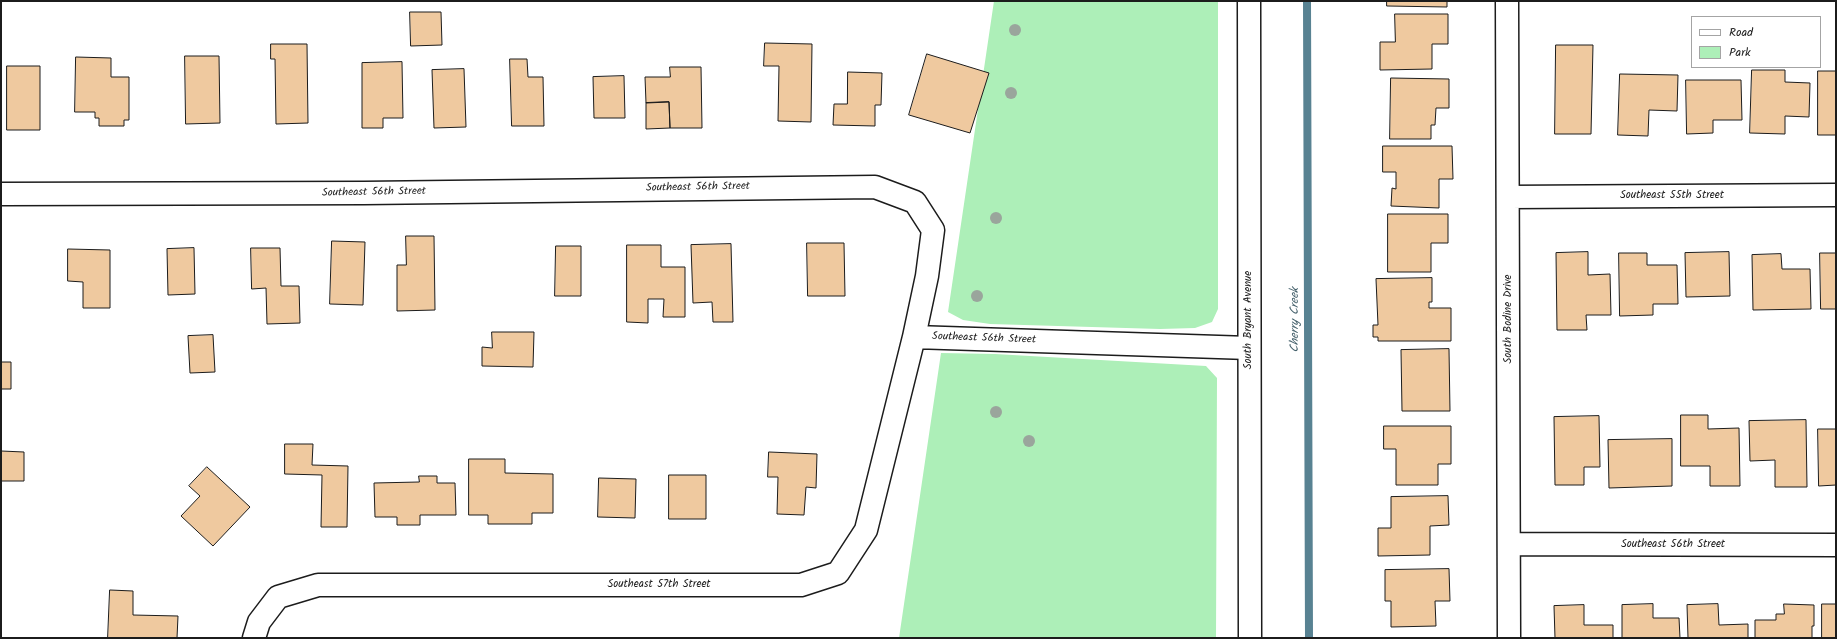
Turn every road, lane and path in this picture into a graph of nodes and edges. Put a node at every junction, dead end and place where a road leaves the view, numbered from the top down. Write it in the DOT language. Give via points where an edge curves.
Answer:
graph roads {
  1 [pos="1249,1"];
  2 [pos="1507,1"];
  3 [pos="1,194"];
  4 [pos="1836,195"];
  5 [pos="1509,196"];
  6 [pos="914,337"];
  7 [pos="1249,348"];
  8 [pos="1509,544"];
  9 [pos="1836,545"];
  10 [pos="254,638"];
  11 [pos="1250,638"];
  12 [pos="1509,638"];
  1 -- 7 [label="street, South Bryant Avenue"];
  2 -- 5 [label="street, South Bodine Drive"];
  3 -- 6 [label="street, Southeast 56th Street" via="875,187 915,202 934,230"];
  4 -- 5 [label="street, Southeast 55th Street"];
  5 -- 8 [label="street, South Bodine Drive"];
  6 -- 7 [label="street, Southeast 56th Street"];
  6 -- 10 [label="street, Southeast 57th Street" via="866,530 838,573 801,585 318,585 278,597 259,622"];
  7 -- 11 [label="street, South Bryant Avenue"];
  8 -- 9 [label="street, Southeast 56th Street"];
  8 -- 12 [label="street, South Bodine Drive"];
}
